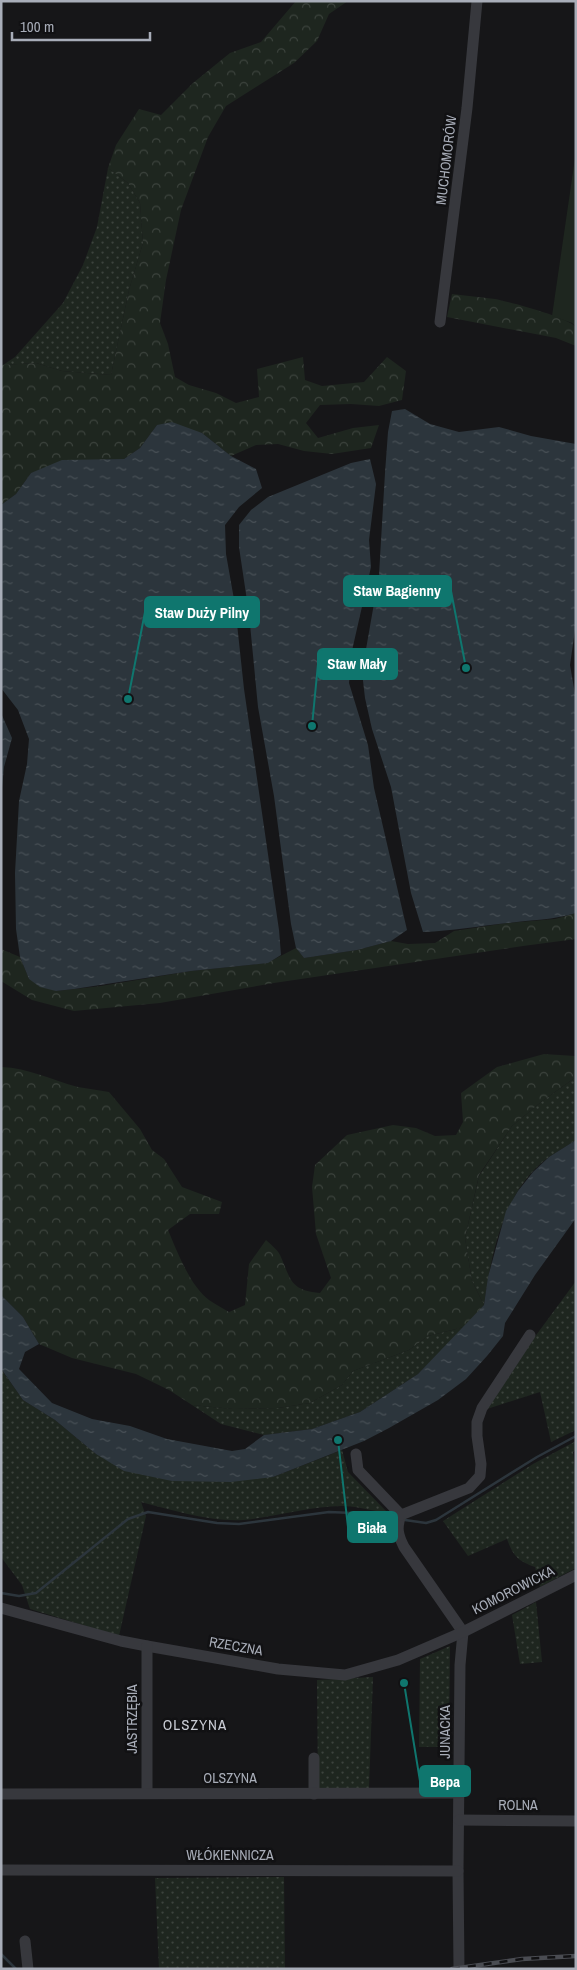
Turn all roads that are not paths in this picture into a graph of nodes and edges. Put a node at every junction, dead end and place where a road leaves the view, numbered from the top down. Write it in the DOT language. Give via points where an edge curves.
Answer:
graph roads {
  1 [pos="477,1"];
  2 [pos="440,322"];
  3 [pos="530,1336"];
  4 [pos="356,1454"];
  5 [pos="401,1515"];
  6 [pos="576,1575"];
  7 [pos="1,1608"];
  8 [pos="463,1632"];
  9 [pos="147,1646"];
  10 [pos="314,1758"];
  11 [pos="147,1792"];
  12 [pos="459,1793"];
  13 [pos="1,1794"];
  14 [pos="314,1794"];
  15 [pos="459,1820"];
  16 [pos="576,1820"];
  17 [pos="2,1870"];
  18 [pos="458,1871"];
  19 [pos="25,1941"];
  20 [pos="28,1969"];
  21 [pos="459,1969"];
  1 -- 2 [label="street, MUCHOMORÓW"];
  3 -- 5 [label="street" via="482,1408 477,1422 480,1476 469,1488"];
  4 -- 5 [label="street" via="358,1470"];
  5 -- 8 [label="street" via="398,1534 404,1547"];
  6 -- 8 [label="street, KOMOROWICKA"];
  7 -- 9 [label="street, RZECZNA"];
  8 -- 9 [label="street, RZECZNA" via="398,1660 345,1674 278,1669"];
  8 -- 12 [label="street, JUNACKA"];
  9 -- 11 [label="street, JASTRZĘBIA"];
  10 -- 14 [label="street"];
  11 -- 13 [label="street, OLSZYNA"];
  11 -- 14 [label="street, OLSZYNA"];
  12 -- 14 [label="street, OLSZYNA"];
  12 -- 15 [label="street, JUNACKA"];
  15 -- 16 [label="street, ROLNA"];
  15 -- 18 [label="street, JUNACKA"];
  17 -- 18 [label="street, WŁÓKIENNICZA"];
  18 -- 21 [label="street, JUNACKA"];
  19 -- 20 [label="street"];
}
